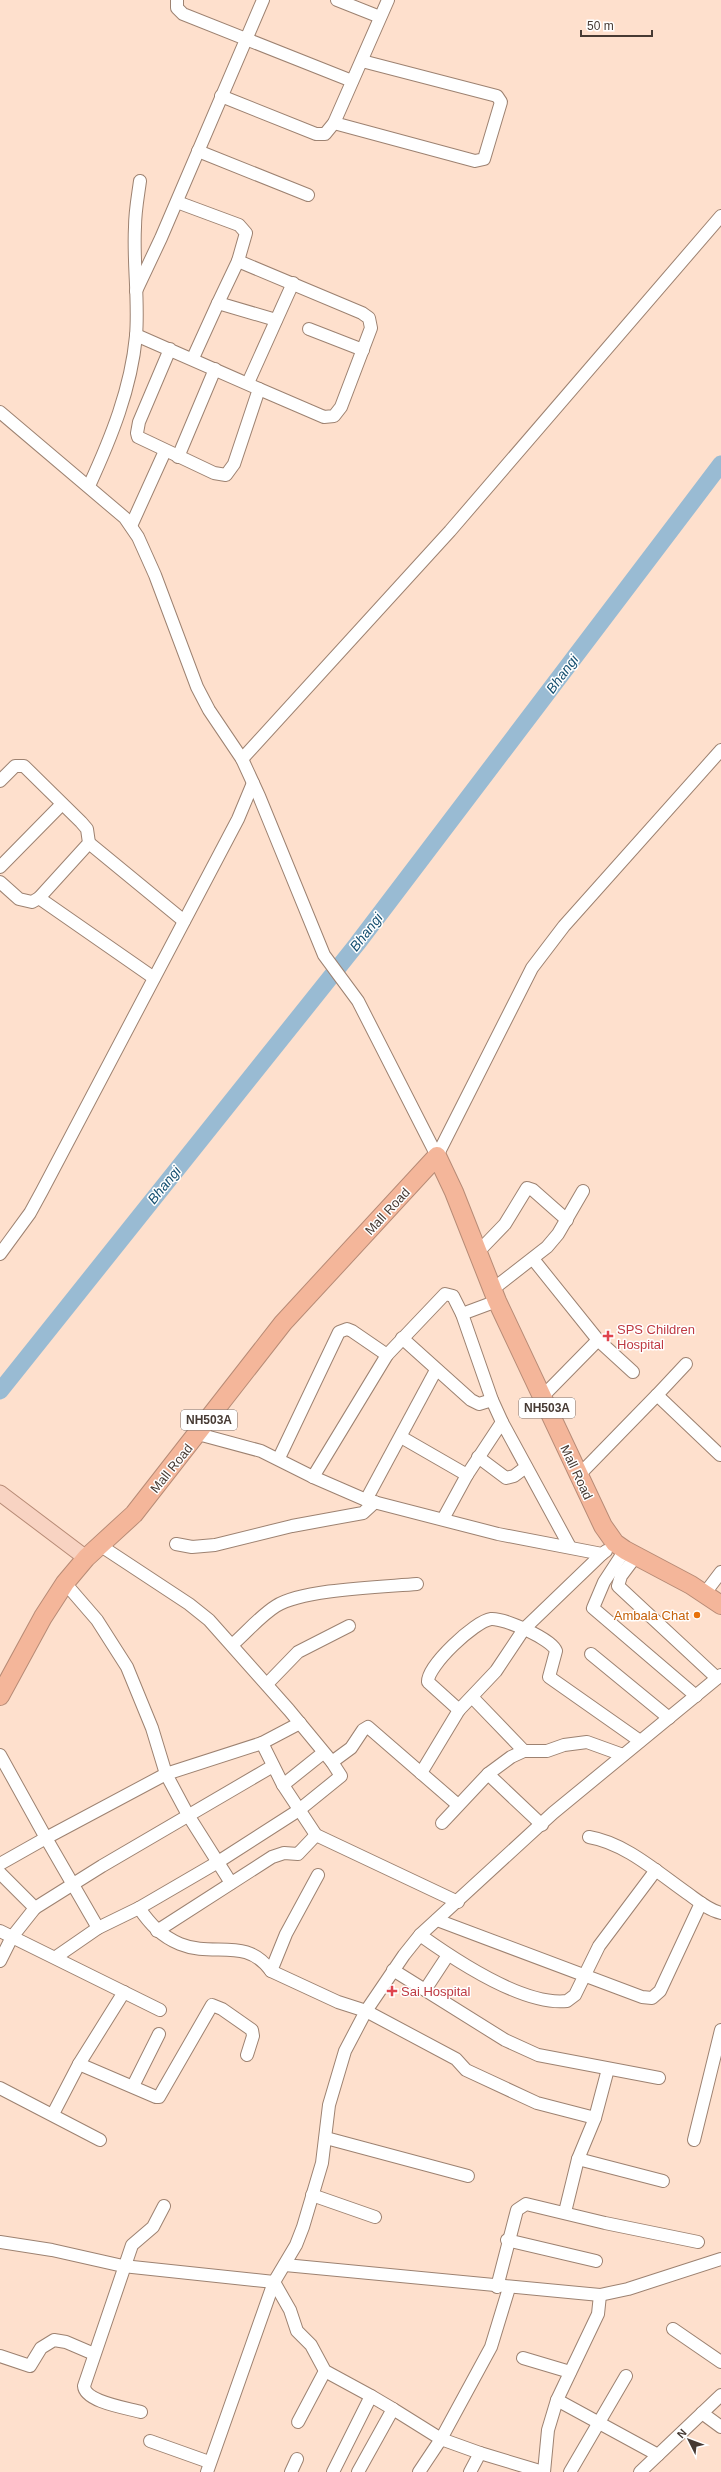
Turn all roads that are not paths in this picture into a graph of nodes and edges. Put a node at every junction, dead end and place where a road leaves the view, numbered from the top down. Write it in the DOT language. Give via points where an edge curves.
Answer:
graph roads {
  1 [pos="177,0"];
  2 [pos="263,0"];
  3 [pos="337,0"];
  4 [pos="388,0"];
  5 [pos="380,17"];
  6 [pos="246,39"];
  7 [pos="362,61"];
  8 [pos="352,81"];
  9 [pos="222,96"];
  10 [pos="334,123"];
  11 [pos="198,151"];
  12 [pos="140,182"];
  13 [pos="308,195"];
  14 [pos="177,202"];
  15 [pos="721,216"];
  16 [pos="238,261"];
  17 [pos="293,283"];
  18 [pos="136,291"];
  19 [pos="218,303"];
  20 [pos="276,320"];
  21 [pos="309,330"];
  22 [pos="136,335"];
  23 [pos="170,349"];
  24 [pos="363,350"];
  25 [pos="192,358"];
  26 [pos="215,369"];
  27 [pos="248,383"];
  28 [pos="259,389"];
  29 [pos="0,412"];
  30 [pos="165,451"];
  31 [pos="178,457"];
  32 [pos="89,486"];
  33 [pos="131,526"];
  34 [pos="721,750"];
  35 [pos="242,759"];
  36 [pos="0,781"];
  37 [pos="253,783"];
  38 [pos="62,804"];
  39 [pos="89,843"];
  40 [pos="0,867"];
  41 [pos="0,882"];
  42 [pos="39,898"];
  43 [pos="184,921"];
  44 [pos="154,978"];
  45 [pos="437,1156"];
  46 [pos="583,1191"];
  47 [pos="567,1220"];
  48 [pos="479,1251"];
  49 [pos="0,1254"];
  50 [pos="533,1259"];
  51 [pos="495,1295"];
  52 [pos="462,1314"];
  53 [pos="402,1338"];
  54 [pos="598,1340"];
  55 [pos="387,1355"];
  56 [pos="686,1364"];
  57 [pos="436,1370"];
  58 [pos="633,1372"];
  59 [pos="657,1395"];
  60 [pos="542,1397"];
  61 [pos="492,1400"];
  62 [pos="502,1422"];
  63 [pos="198,1434"];
  64 [pos="401,1437"];
  65 [pos="720,1455"];
  66 [pos="478,1457"];
  67 [pos="279,1458"];
  68 [pos="526,1467"];
  69 [pos="578,1475"];
  70 [pos="466,1476"];
  71 [pos="313,1477"];
  72 [pos="0,1492"];
  73 [pos="371,1501"];
  74 [pos="443,1519"];
  75 [pos="176,1544"];
  76 [pos="101,1546"];
  77 [pos="570,1547"];
  78 [pos="620,1551"];
  79 [pos="86,1558"];
  80 [pos="721,1572"];
  81 [pos="65,1583"];
  82 [pos="417,1584"];
  83 [pos="705,1593"];
  84 [pos="721,1605"];
  85 [pos="348,1626"];
  86 [pos="524,1629"];
  87 [pos="232,1645"];
  88 [pos="591,1654"];
  89 [pos="719,1677"];
  90 [pos="267,1684"];
  91 [pos="0,1696"];
  92 [pos="696,1696"];
  93 [pos="472,1697"];
  94 [pos="459,1710"];
  95 [pos="669,1718"];
  96 [pos="300,1723"];
  97 [pos="640,1740"];
  98 [pos="262,1743"];
  99 [pos="524,1751"];
  100 [pos="323,1753"];
  101 [pos="0,1755"];
  102 [pos="623,1755"];
  103 [pos="332,1762"];
  104 [pos="273,1766"];
  105 [pos="421,1773"];
  106 [pos="166,1774"];
  107 [pos="488,1774"];
  108 [pos="283,1785"];
  109 [pos="458,1805"];
  110 [pos="299,1810"];
  111 [pos="188,1815"];
  112 [pos="442,1823"];
  113 [pos="542,1825"];
  114 [pos="316,1835"];
  115 [pos="588,1837"];
  116 [pos="46,1838"];
  117 [pos="218,1862"];
  118 [pos="0,1864"];
  119 [pos="656,1870"];
  120 [pos="0,1873"];
  121 [pos="318,1875"];
  122 [pos="231,1883"];
  123 [pos="72,1885"];
  124 [pos="458,1902"];
  125 [pos="701,1903"];
  126 [pos="35,1908"];
  127 [pos="138,1908"];
  128 [pos="721,1913"];
  129 [pos="437,1920"];
  130 [pos="98,1928"];
  131 [pos="0,1931"];
  132 [pos="158,1931"];
  133 [pos="420,1935"];
  134 [pos="12,1937"];
  135 [pos="448,1955"];
  136 [pos="56,1957"];
  137 [pos="0,1961"];
  138 [pos="393,1970"];
  139 [pos="271,1971"];
  140 [pos="584,1976"];
  141 [pos="425,1990"];
  142 [pos="124,1992"];
  143 [pos="160,2010"];
  144 [pos="366,2011"];
  145 [pos="721,2030"];
  146 [pos="159,2034"];
  147 [pos="247,2055"];
  148 [pos="79,2064"];
  149 [pos="608,2069"];
  150 [pos="659,2078"];
  151 [pos="133,2086"];
  152 [pos="0,2088"];
  153 [pos="53,2114"];
  154 [pos="595,2118"];
  155 [pos="326,2138"];
  156 [pos="100,2140"];
  157 [pos="694,2140"];
  158 [pos="578,2159"];
  159 [pos="468,2176"];
  160 [pos="663,2181"];
  161 [pos="312,2195"];
  162 [pos="164,2206"];
  163 [pos="565,2212"];
  164 [pos="376,2216"];
  165 [pos="507,2240"];
  166 [pos="698,2242"];
  167 [pos="1,2245"];
  168 [pos="721,2259"];
  169 [pos="596,2261"];
  170 [pos="285,2265"];
  171 [pos="123,2266"];
  172 [pos="274,2282"];
  173 [pos="503,2287"];
  174 [pos="600,2295"];
  175 [pos="673,2329"];
  176 [pos="94,2354"];
  177 [pos="0,2356"];
  178 [pos="523,2358"];
  179 [pos="721,2362"];
  180 [pos="325,2371"];
  181 [pos="570,2372"];
  182 [pos="626,2376"];
  183 [pos="721,2395"];
  184 [pos="371,2396"];
  185 [pos="557,2400"];
  186 [pos="393,2409"];
  187 [pos="141,2412"];
  188 [pos="702,2413"];
  189 [pos="298,2422"];
  190 [pos="599,2423"];
  191 [pos="721,2427"];
  192 [pos="441,2439"];
  193 [pos="150,2441"];
  194 [pos="480,2453"];
  195 [pos="658,2455"];
  196 [pos="297,2459"];
  197 [pos="208,2467"];
  198 [pos="291,2472"];
  199 [pos="333,2472"];
  200 [pos="358,2472"];
  201 [pos="419,2472"];
  202 [pos="470,2472"];
  203 [pos="544,2472"];
  204 [pos="570,2472"];
  205 [pos="640,2472"];
  1 -- 6 [label="street" via="177,8 183,14"];
  2 -- 6 [label="street"];
  3 -- 5 [label="street"];
  4 -- 5 [label="street"];
  5 -- 7 [label="street"];
  6 -- 8 [label="street"];
  6 -- 9 [label="street"];
  7 -- 8 [label="street"];
  7 -- 10 [label="street" via="497,96 501,102 484,159 475,161"];
  8 -- 10 [label="street"];
  9 -- 10 [label="street" via="321,135 328,132"];
  9 -- 11 [label="street"];
  11 -- 13 [label="street"];
  11 -- 14 [label="street"];
  12 -- 18 [label="street" via="134,228"];
  14 -- 16 [label="street" via="239,225 246,233"];
  14 -- 18 [label="street"];
  15 -- 35 [label="street" via="450,531"];
  16 -- 17 [label="street"];
  16 -- 19 [label="street"];
  17 -- 20 [label="street"];
  17 -- 24 [label="street" via="369,318 371,328"];
  18 -- 22 [label="street"];
  19 -- 20 [label="street"];
  19 -- 25 [label="street"];
  20 -- 27 [label="street"];
  21 -- 24 [label="street"];
  22 -- 23 [label="street"];
  22 -- 32 [label="street" via="128,386"];
  23 -- 25 [label="street"];
  23 -- 30 [label="street" via="139,422 137,433 140,439"];
  24 -- 28 [label="street" via="341,407 334,416 324,417"];
  25 -- 26 [label="street"];
  26 -- 27 [label="street"];
  26 -- 31 [label="street"];
  27 -- 28 [label="street"];
  28 -- 31 [label="street" via="234,464 226,475 214,473"];
  29 -- 32 [label="street"];
  30 -- 31 [label="street"];
  30 -- 33 [label="street"];
  32 -- 33 [label="street"];
  33 -- 35 [label="street" via="155,575 197,687 209,710"];
  34 -- 45 [label="street" via="564,926 532,968"];
  35 -- 37 [label="street"];
  36 -- 38 [label="street" via="20,764"];
  37 -- 43 [label="street" via="238,819"];
  37 -- 45 [label="street" via="309,921 332,966 346,984 381,1044"];
  38 -- 39 [label="street" via="87,829"];
  38 -- 40 [label="street"];
  39 -- 42 [label="street"];
  39 -- 43 [label="street"];
  41 -- 42 [label="street" via="19,899 32,902"];
  42 -- 44 [label="street"];
  43 -- 44 [label="street"];
  44 -- 49 [label="street" via="30,1213"];
  45 -- 48 [label="highway, Mall Road / NH503A"];
  45 -- 63 [label="highway, Mall Road / NH503A" via="283,1323"];
  46 -- 47 [label="street"];
  47 -- 48 [label="street" via="533,1190 527,1188 505,1224"];
  47 -- 50 [label="street" via="547,1247"];
  48 -- 51 [label="highway, Mall Road / NH503A"];
  50 -- 51 [label="street"];
  50 -- 54 [label="street"];
  51 -- 52 [label="street"];
  51 -- 60 [label="highway, Mall Road / NH503A"];
  52 -- 53 [label="street" via="453,1296 445,1294"];
  52 -- 61 [label="street"];
  53 -- 55 [label="street"];
  53 -- 57 [label="street"];
  54 -- 58 [label="street"];
  54 -- 60 [label="street"];
  55 -- 67 [label="street" via="352,1331 347,1329 339,1332"];
  55 -- 71 [label="street"];
  56 -- 59 [label="street"];
  57 -- 61 [label="street" via="476,1403 483,1404"];
  57 -- 64 [label="street"];
  59 -- 65 [label="street"];
  59 -- 69 [label="street"];
  60 -- 69 [label="highway, Mall Road / NH503A"];
  61 -- 62 [label="street"];
  62 -- 66 [label="street"];
  62 -- 68 [label="street"];
  63 -- 67 [label="street"];
  63 -- 76 [label="highway, Mall Road / NH503A" via="134,1514"];
  64 -- 70 [label="street"];
  64 -- 73 [label="street"];
  66 -- 68 [label="street" via="506,1478 514,1476"];
  66 -- 70 [label="street"];
  67 -- 71 [label="street"];
  68 -- 77 [label="street"];
  69 -- 78 [label="highway, Mall Road / NH503A" via="603,1526"];
  70 -- 74 [label="street"];
  71 -- 73 [label="street"];
  72 -- 79 [label="main road"];
  73 -- 74 [label="street"];
  73 -- 75 [label="street" via="363,1512 215,1545 192,1547"];
  74 -- 77 [label="street" via="498,1534"];
  76 -- 79 [label="highway, Mall Road / NH503A"];
  76 -- 87 [label="street" via="198,1611"];
  77 -- 78 [label="street"];
  78 -- 83 [label="highway, Mall Road / NH503A"];
  78 -- 86 [label="street"];
  78 -- 89 [label="street" via="621,1576 618,1586"];
  78 -- 92 [label="street" via="593,1608"];
  79 -- 81 [label="highway, Mall Road / NH503A"];
  80 -- 83 [label="street"];
  81 -- 91 [label="highway, Mall Road / NH503A" via="43,1617"];
  81 -- 106 [label="street" via="97,1620 127,1666 152,1728"];
  82 -- 87 [label="street" via="348,1590 286,1601 275,1606"];
  83 -- 84 [label="highway, Mall Road / NH503A"];
  85 -- 90 [label="street" via="298,1652"];
  86 -- 93 [label="street" via="496,1671"];
  86 -- 94 [label="street" via="497,1620 484,1621 455,1645 433,1668 428,1678 430,1686"];
  86 -- 97 [label="street" via="555,1647 554,1661 548,1674 551,1680"];
  87 -- 90 [label="street"];
  88 -- 95 [label="street"];
  89 -- 92 [label="street"];
  90 -- 96 [label="street"];
  92 -- 95 [label="street"];
  93 -- 94 [label="street"];
  93 -- 99 [label="street"];
  94 -- 105 [label="street"];
  95 -- 97 [label="street"];
  96 -- 98 [label="street"];
  96 -- 100 [label="street"];
  97 -- 102 [label="street"];
  98 -- 104 [label="street"];
  98 -- 106 [label="street"];
  99 -- 102 [label="street" via="547,1751 564,1745 587,1742"];
  99 -- 107 [label="street" via="511,1756"];
  100 -- 103 [label="street"];
  100 -- 108 [label="street"];
  101 -- 116 [label="street"];
  102 -- 113 [label="street"];
  103 -- 105 [label="street" via="351,1748 368,1727"];
  103 -- 110 [label="street" via="341,1774 340,1778"];
  104 -- 108 [label="street"];
  104 -- 111 [label="street"];
  105 -- 109 [label="street"];
  106 -- 111 [label="street"];
  106 -- 116 [label="street"];
  107 -- 109 [label="street"];
  107 -- 113 [label="street"];
  108 -- 110 [label="street"];
  109 -- 112 [label="street"];
  110 -- 114 [label="street"];
  110 -- 117 [label="street"];
  111 -- 117 [label="street"];
  111 -- 123 [label="street"];
  113 -- 124 [label="street"];
  114 -- 122 [label="street" via="298,1854 278,1854"];
  114 -- 124 [label="street"];
  115 -- 119 [label="street" via="612,1843"];
  116 -- 118 [label="street"];
  116 -- 123 [label="street"];
  117 -- 122 [label="street"];
  117 -- 127 [label="street"];
  119 -- 125 [label="street"];
  119 -- 140 [label="street" via="599,1946"];
  120 -- 126 [label="street"];
  121 -- 139 [label="street" via="286,1934"];
  122 -- 132 [label="street"];
  123 -- 126 [label="street"];
  123 -- 130 [label="street"];
  124 -- 129 [label="street"];
  125 -- 128 [label="street"];
  125 -- 140 [label="street" via="662,1987 655,1996 642,1997"];
  126 -- 134 [label="street"];
  127 -- 130 [label="street"];
  127 -- 132 [label="street"];
  129 -- 133 [label="street"];
  129 -- 140 [label="street"];
  130 -- 136 [label="street"];
  131 -- 134 [label="street"];
  132 -- 139 [label="street" via="190,1947 253,1953"];
  133 -- 135 [label="street"];
  133 -- 138 [label="street"];
  134 -- 136 [label="street"];
  134 -- 137 [label="street"];
  135 -- 140 [label="street" via="514,1990 563,2002 572,1999"];
  135 -- 141 [label="street"];
  136 -- 142 [label="street"];
  138 -- 141 [label="street"];
  138 -- 144 [label="street"];
  139 -- 144 [label="street" via="338,2002"];
  141 -- 149 [label="street" via="520,2048 538,2055"];
  142 -- 143 [label="street"];
  142 -- 148 [label="street"];
  144 -- 154 [label="street" via="453,2057 466,2070 537,2103"];
  144 -- 155 [label="street" via="345,2051 332,2090"];
  145 -- 157 [label="street"];
  146 -- 151 [label="street"];
  147 -- 151 [label="street" via="253,2036 252,2030 212,2005 162,2095 156,2098"];
  148 -- 151 [label="street"];
  148 -- 153 [label="street"];
  149 -- 150 [label="street"];
  149 -- 154 [label="street"];
  152 -- 153 [label="street"];
  153 -- 156 [label="street"];
  154 -- 158 [label="street"];
  155 -- 159 [label="street"];
  155 -- 161 [label="street" via="322,2163"];
  158 -- 160 [label="street"];
  158 -- 163 [label="street"];
  161 -- 164 [label="street"];
  161 -- 170 [label="street" via="296,2245"];
  162 -- 171 [label="street" via="153,2227 134,2241"];
  163 -- 165 [label="street" via="530,2204 523,2205 516,2210"];
  163 -- 166 [label="street"];
  165 -- 169 [label="street"];
  165 -- 173 [label="street"];
  167 -- 171 [label="street" via="52,2250"];
  168 -- 174 [label="street" via="628,2289"];
  170 -- 172 [label="street"];
  170 -- 173 [label="street"];
  171 -- 172 [label="street"];
  171 -- 176 [label="street"];
  172 -- 180 [label="street" via="290,2310 298,2331 311,2345"];
  172 -- 197 [label="street"];
  173 -- 174 [label="street"];
  173 -- 192 [label="street" via="491,2347"];
  174 -- 181 [label="street" via="598,2314"];
  175 -- 179 [label="street"];
  176 -- 177 [label="street" via="66,2342 54,2340 44,2344 30,2366"];
  176 -- 187 [label="street" via="84,2386 86,2394 94,2399"];
  178 -- 181 [label="street"];
  180 -- 184 [label="street"];
  180 -- 189 [label="street"];
  181 -- 185 [label="street"];
  182 -- 190 [label="street"];
  183 -- 188 [label="street"];
  184 -- 186 [label="street"];
  184 -- 199 [label="street"];
  185 -- 190 [label="street"];
  185 -- 203 [label="street" via="548,2430"];
  186 -- 192 [label="street"];
  186 -- 200 [label="street"];
  188 -- 191 [label="street"];
  188 -- 195 [label="street"];
  190 -- 195 [label="street"];
  190 -- 204 [label="street"];
  192 -- 194 [label="street"];
  192 -- 201 [label="street"];
  193 -- 197 [label="street"];
  194 -- 202 [label="street"];
  194 -- 203 [label="street"];
  195 -- 205 [label="street"];
  196 -- 198 [label="street"];
}
